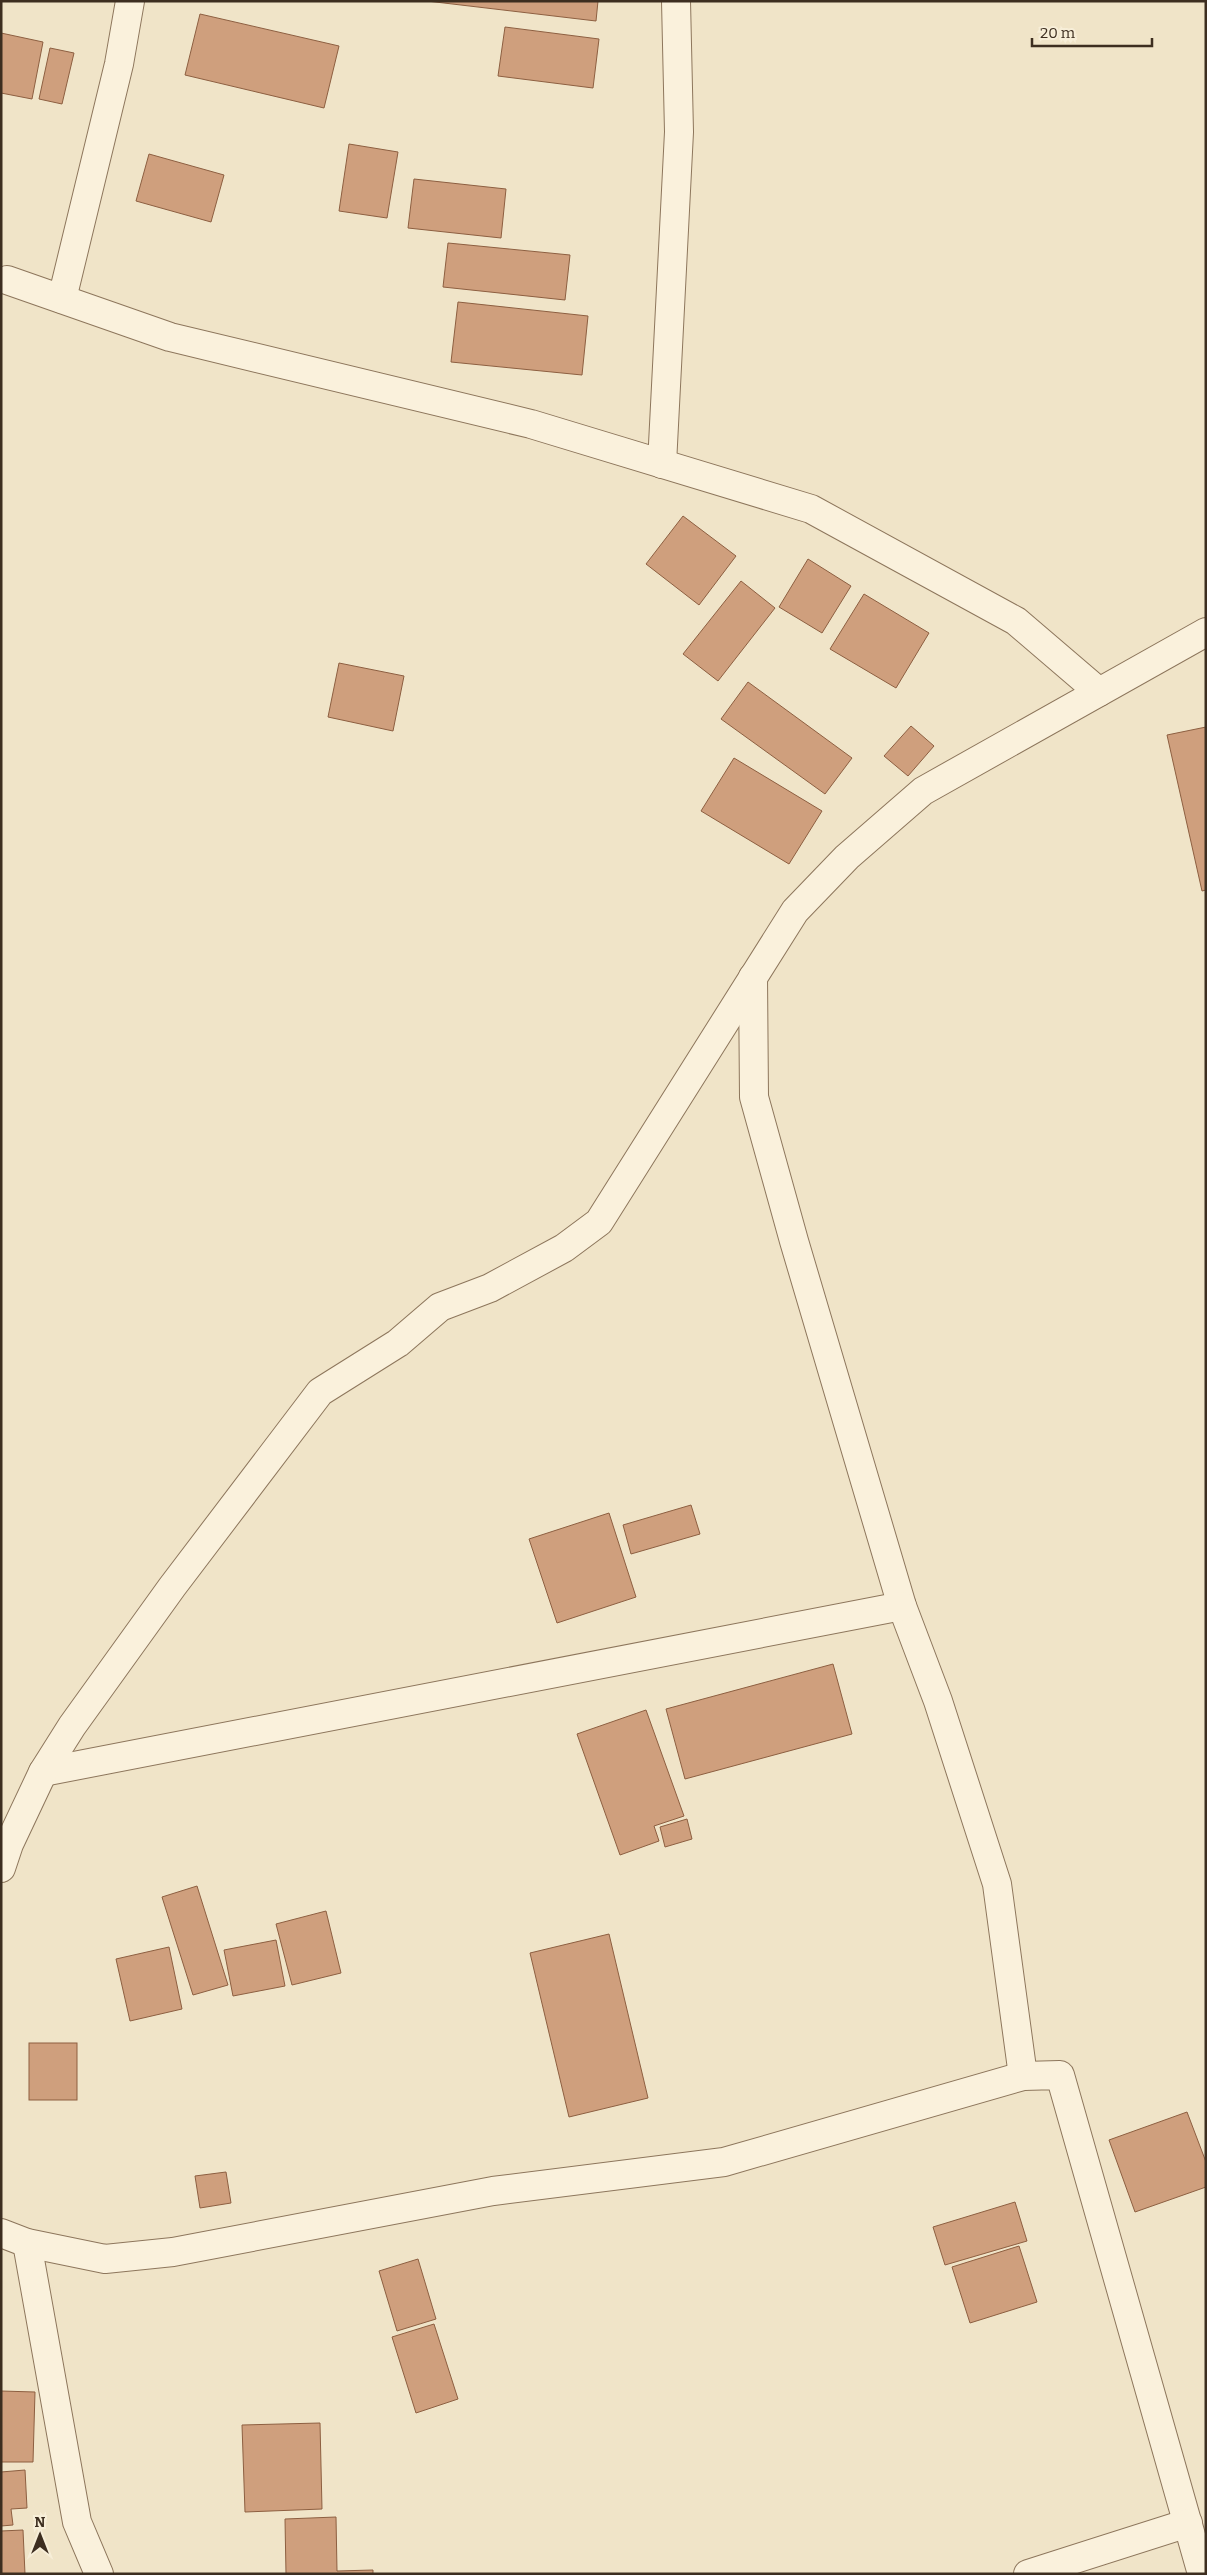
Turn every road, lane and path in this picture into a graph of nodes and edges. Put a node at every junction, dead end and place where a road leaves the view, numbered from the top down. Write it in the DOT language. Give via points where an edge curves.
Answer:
graph roads {
  1 [pos="130,1"];
  2 [pos="676,1"];
  3 [pos="7,280"];
  4 [pos="62,299"];
  5 [pos="662,464"];
  6 [pos="1206,632"];
  7 [pos="1099,692"];
  8 [pos="754,977"];
  9 [pos="902,1606"];
  10 [pos="43,1772"];
  11 [pos="1,1868"];
  12 [pos="1023,2076"];
  13 [pos="1,2233"];
  14 [pos="27,2243"];
  15 [pos="1188,2523"];
  16 [pos="99,2574"];
  17 [pos="1028,2574"];
  18 [pos="1202,2574"];
  1 -- 4 [label="street" via="119,64"];
  2 -- 5 [label="street" via="679,132"];
  3 -- 4 [label="street"];
  4 -- 5 [label="street" via="170,337 531,424"];
  5 -- 7 [label="street" via="811,509 1016,621"];
  6 -- 7 [label="street"];
  7 -- 8 [label="street" via="923,792 847,857 795,911"];
  8 -- 9 [label="street" via="754,1096"];
  8 -- 10 [label="street" via="599,1222 564,1248 490,1288 440,1307 398,1343 320,1392 172,1587 72,1726"];
  9 -- 10 [label="street"];
  9 -- 12 [label="street" via="938,1701 997,1884"];
  10 -- 11 [label="street"];
  12 -- 14 [label="street" via="724,2162 493,2191 173,2252 105,2258"];
  12 -- 15 [label="street" via="1060,2075"];
  13 -- 14 [label="street"];
  14 -- 16 [label="street" via="77,2522"];
  15 -- 17 [label="street"];
  15 -- 18 [label="street"];
}
